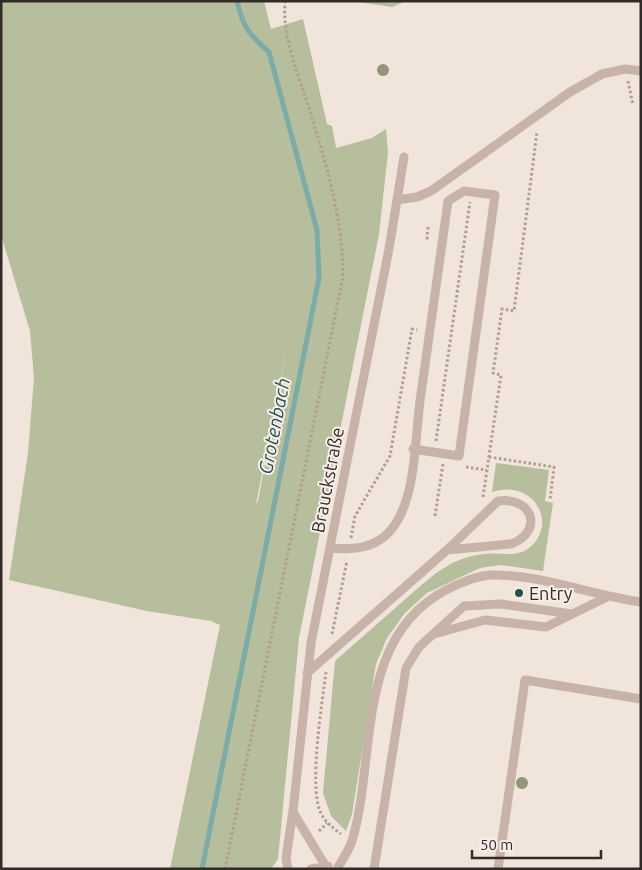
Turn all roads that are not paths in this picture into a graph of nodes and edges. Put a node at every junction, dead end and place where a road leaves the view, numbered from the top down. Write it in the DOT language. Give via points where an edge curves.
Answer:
graph roads {
  1 [pos="641,71"];
  2 [pos="404,157"];
  3 [pos="397,200"];
  4 [pos="414,449"];
  5 [pos="330,548"];
  6 [pos="447,550"];
  7 [pos="607,597"];
  8 [pos="641,602"];
  9 [pos="572,614"];
  10 [pos="432,635"];
  11 [pos="307,673"];
  12 [pos="641,699"];
  13 [pos="293,811"];
  14 [pos="325,865"];
  15 [pos="339,868"];
  16 [pos="288,869"];
  17 [pos="311,869"];
  18 [pos="374,869"];
  19 [pos="498,869"];
  1 -- 3 [label="lane" via="625,68 602,74 570,92 430,191"];
  2 -- 3 [label="lane, Brauckstraße"];
  3 -- 5 [label="lane, Brauckstraße"];
  4 -- 4 [label="lane" via="448,201 464,191 495,196 459,456"];
  4 -- 5 [label="lane" via="408,495 393,528 366,548"];
  5 -- 11 [label="lane, Brauckstraße"];
  6 -- 6 [label="lane" via="498,501 518,501 526,507 530,526 520,541"];
  6 -- 11 [label="lane"];
  7 -- 8 [label="lane"];
  7 -- 9 [label="lane"];
  7 -- 15 [label="lane" via="576,586 493,575 460,583 418,610 399,633 382,668 359,811 352,843"];
  9 -- 10 [label="lane" via="546,627 485,620"];
  9 -- 10 [label="lane" via="501,604 474,604 464,606"];
  10 -- 18 [label="lane" via="413,655 406,668"];
  11 -- 13 [label="lane, Brauckstraße"];
  12 -- 19 [label="lane" via="524,680"];
  13 -- 14 [label="lane"];
  13 -- 16 [label="lane, Brauckstraße" via="286,858"];
  14 -- 15 [label="lane"];
  14 -- 17 [label="lane"];
}
